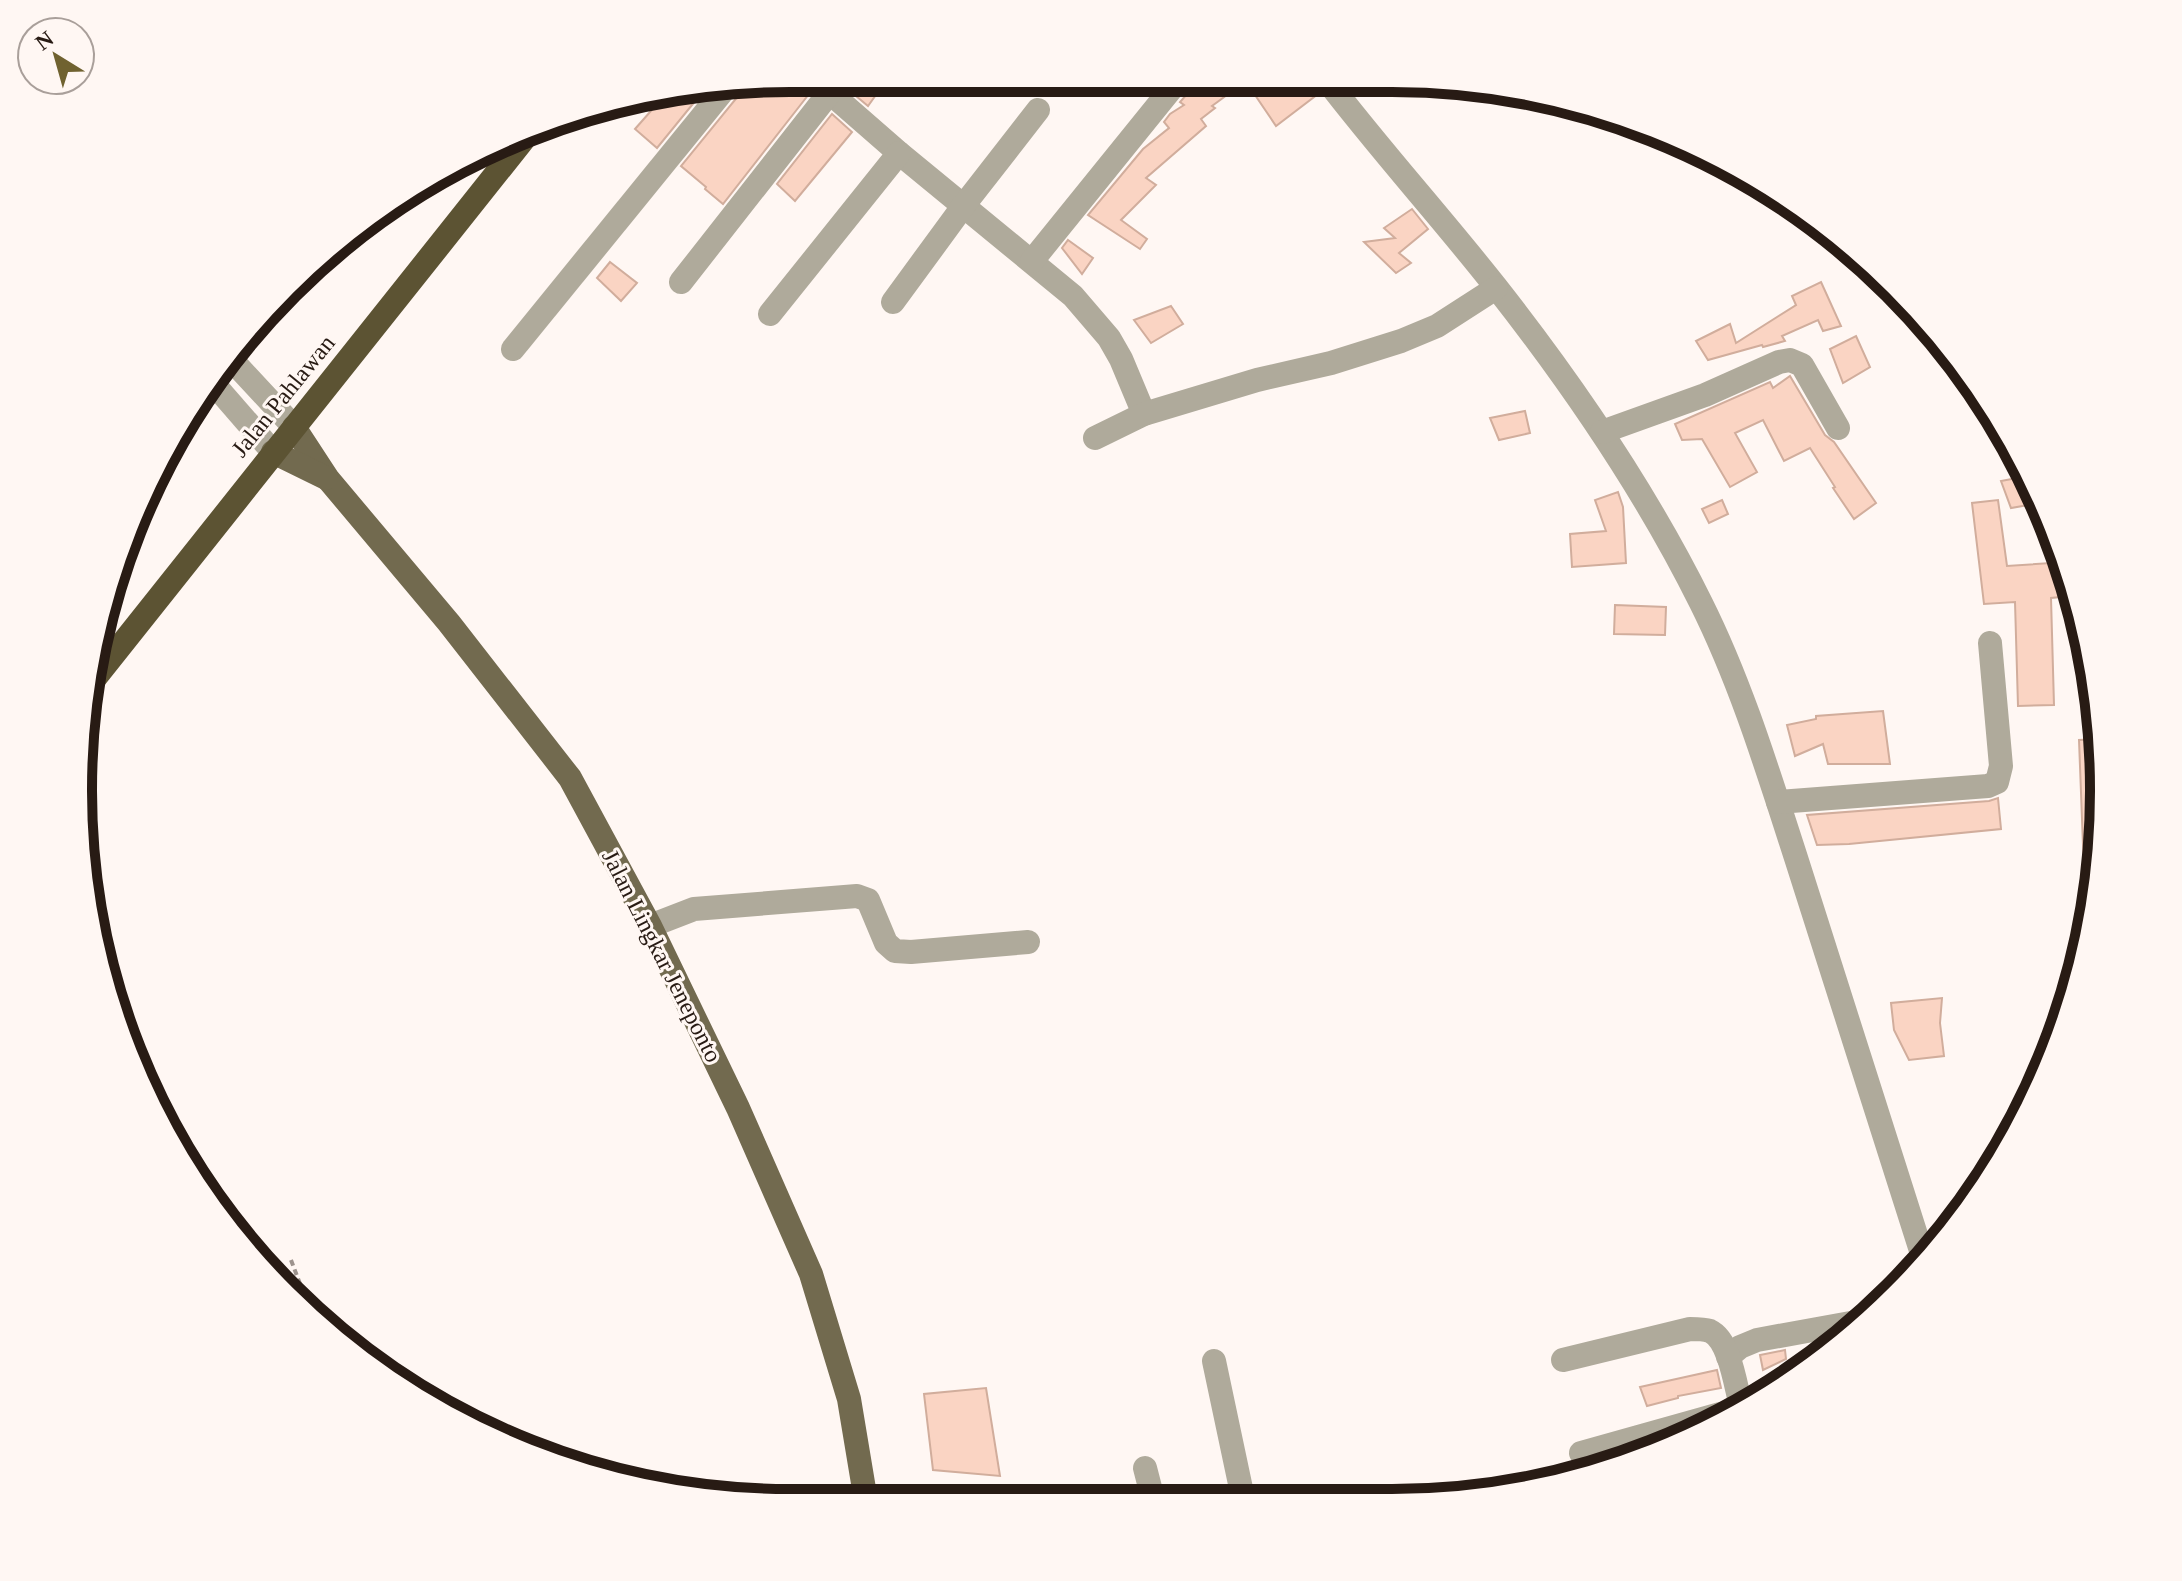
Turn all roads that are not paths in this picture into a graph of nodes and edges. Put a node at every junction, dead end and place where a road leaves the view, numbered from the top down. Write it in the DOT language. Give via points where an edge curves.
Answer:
graph roads {
  1 [pos="821,92"];
  2 [pos="837,92"];
  3 [pos="1169,92"];
  4 [pos="1336,92"];
  5 [pos="719,96"];
  6 [pos="1038,110"];
  7 [pos="517,148"];
  8 [pos="899,153"];
  9 [pos="964,205"];
  10 [pos="1032,261"];
  11 [pos="681,282"];
  12 [pos="1496,288"];
  13 [pos="893,302"];
  14 [pos="770,314"];
  15 [pos="513,349"];
  16 [pos="236,365"];
  17 [pos="219,390"];
  18 [pos="1144,414"];
  19 [pos="294,427"];
  20 [pos="1838,428"];
  21 [pos="1602,432"];
  22 [pos="1095,438"];
  23 [pos="273,452"];
  24 [pos="328,479"];
  25 [pos="1990,643"];
  26 [pos="103,668"];
  27 [pos="1778,802"];
  28 [pos="650,926"];
  29 [pos="1028,942"];
  30 [pos="1920,1247"];
  31 [pos="1842,1325"];
  32 [pos="1728,1357"];
  33 [pos="1563,1360"];
  34 [pos="1214,1361"];
  35 [pos="1738,1396"];
  36 [pos="1686,1424"];
  37 [pos="1581,1453"];
  38 [pos="1145,1468"];
  39 [pos="864,1489"];
  40 [pos="1150,1489"];
  41 [pos="1241,1489"];
  1 -- 11 [label="street"];
  2 -- 8 [label="street"];
  3 -- 10 [label="street"];
  4 -- 12 [label="street"];
  5 -- 15 [label="street"];
  6 -- 9 [label="street"];
  7 -- 19 [label="highway, Jalan Pahlawan"];
  8 -- 9 [label="street"];
  8 -- 14 [label="street"];
  9 -- 10 [label="street"];
  9 -- 13 [label="street"];
  10 -- 18 [label="street" via="1073,296 1109,338"];
  12 -- 18 [label="street" via="1437,326 1401,341"];
  12 -- 21 [label="street"];
  16 -- 19 [label="street"];
  17 -- 23 [label="street"];
  18 -- 22 [label="street"];
  19 -- 23 [label="highway, Jalan Pahlawan"];
  19 -- 24 [label="main road, Jalan Lingkar Jeneponto"];
  20 -- 21 [label="street" via="1802,365 1790,360"];
  21 -- 27 [label="street" via="1701,603"];
  23 -- 24 [label="main road, Jalan Lingkar Jeneponto"];
  23 -- 26 [label="highway, Jalan Pahlawan"];
  24 -- 28 [label="main road, Jalan Lingkar Jeneponto" via="570,778"];
  25 -- 27 [label="street" via="2001,766 1997,782"];
  27 -- 30 [label="street"];
  28 -- 29 [label="street" via="694,909 857,896 868,900 886,943 895,951"];
  28 -- 39 [label="main road, Jalan Lingkar Jeneponto" via="811,1274 849,1399"];
  31 -- 32 [label="street" via="1757,1340"];
  32 -- 33 [label="street" via="1720,1338 1690,1329"];
  32 -- 35 [label="street"];
  34 -- 41 [label="street"];
  36 -- 37 [label="street"];
  38 -- 40 [label="street"];
}
